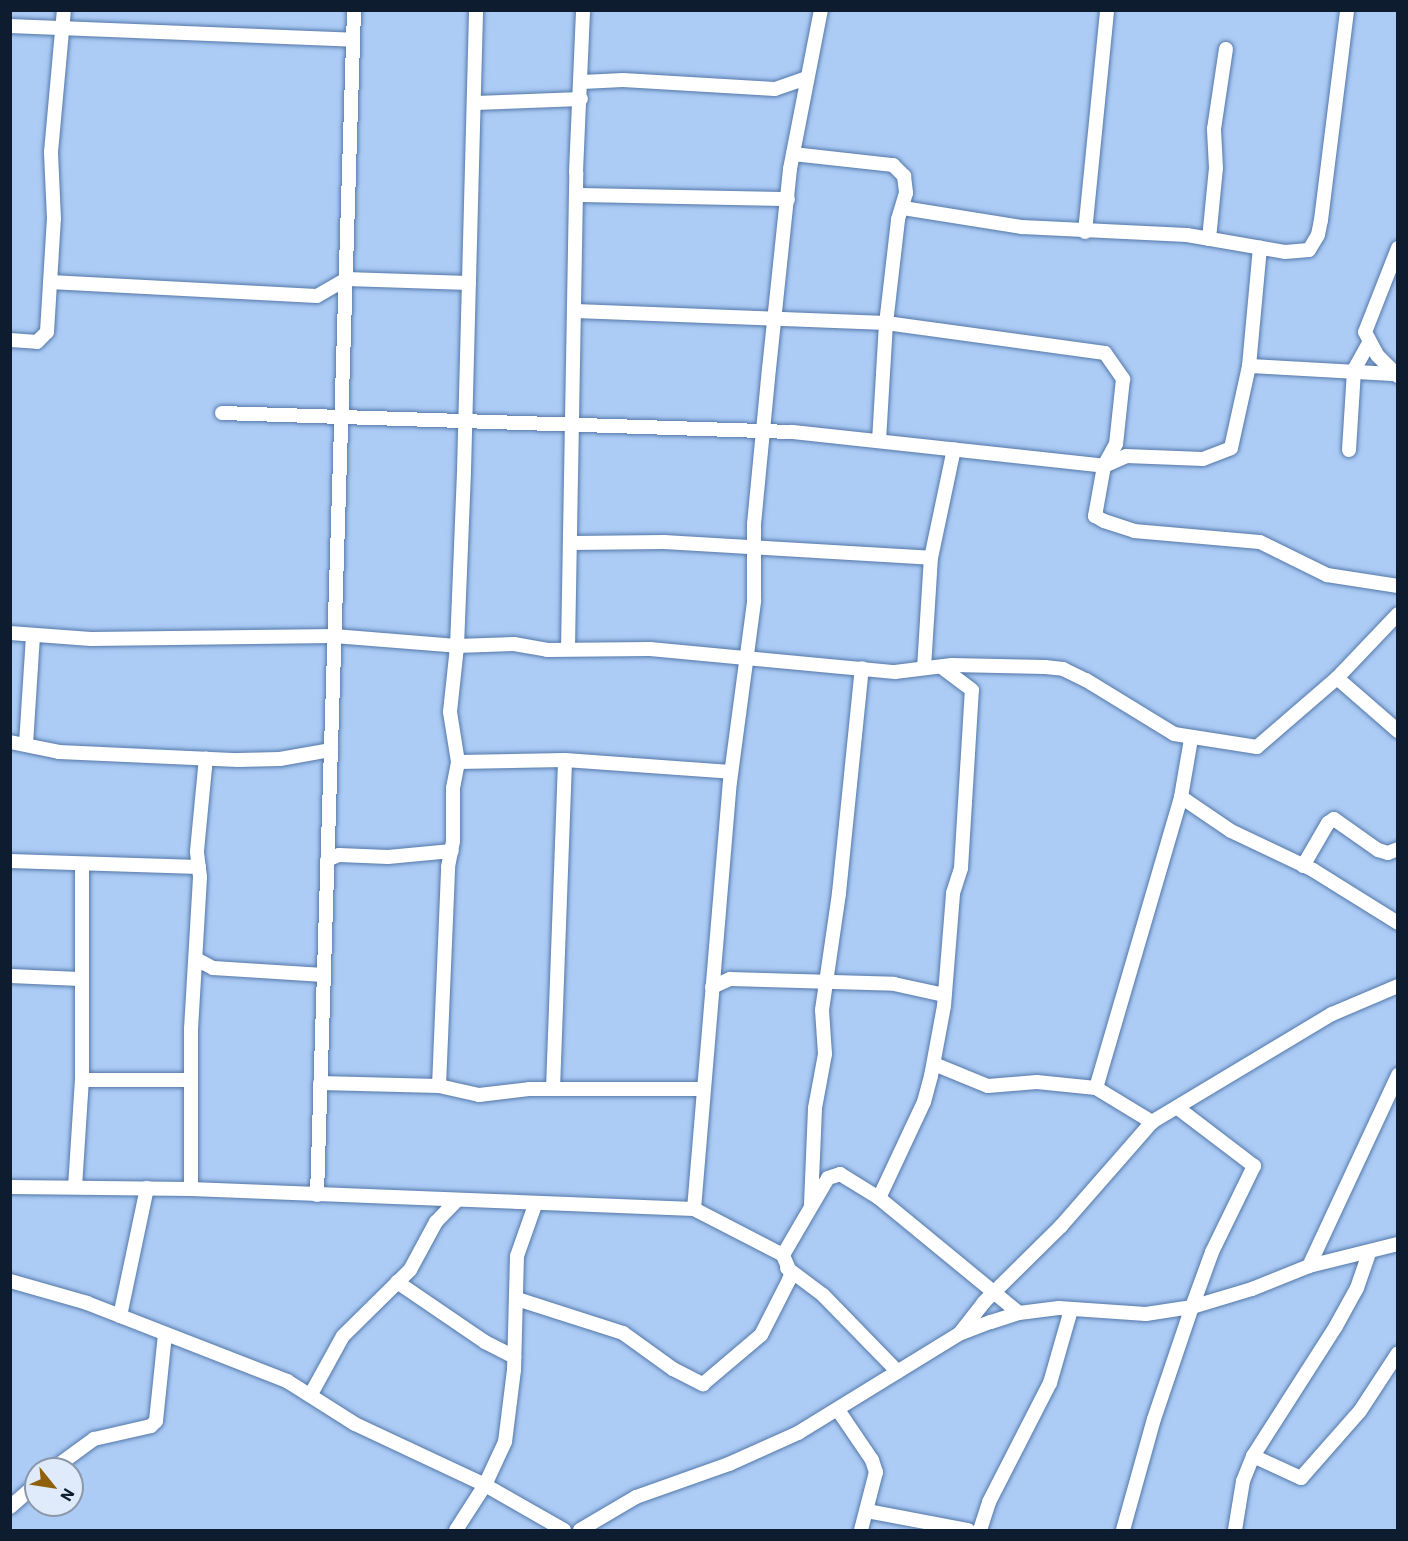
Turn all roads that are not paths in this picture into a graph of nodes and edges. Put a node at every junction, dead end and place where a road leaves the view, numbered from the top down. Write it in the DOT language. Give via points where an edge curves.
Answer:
graph roads {
  1 [pos="64,10"];
  2 [pos="354,10"];
  3 [pos="476,10"];
  4 [pos="583,10"];
  5 [pos="821,10"];
  6 [pos="1107,10"];
  7 [pos="1347,10"];
  8 [pos="10,26"];
  9 [pos="63,28"];
  10 [pos="353,40"];
  11 [pos="1227,49"];
  12 [pos="807,78"];
  13 [pos="582,82"];
  14 [pos="788,88"];
  15 [pos="581,99"];
  16 [pos="802,100"];
  17 [pos="476,103"];
  18 [pos="793,154"];
  19 [pos="576,195"];
  20 [pos="788,199"];
  21 [pos="903,208"];
  22 [pos="1085,232"];
  23 [pos="1209,239"];
  24 [pos="1260,248"];
  25 [pos="1398,248"];
  26 [pos="346,279"];
  27 [pos="50,282"];
  28 [pos="470,283"];
  29 [pos="576,311"];
  30 [pos="776,317"];
  31 [pos="886,323"];
  32 [pos="10,340"];
  33 [pos="1369,343"];
  34 [pos="1249,366"];
  35 [pos="1354,370"];
  36 [pos="1396,375"];
  37 [pos="222,413"];
  38 [pos="340,417"];
  39 [pos="464,419"];
  40 [pos="572,425"];
  41 [pos="764,433"];
  42 [pos="879,441"];
  43 [pos="954,450"];
  44 [pos="1349,450"];
  45 [pos="1104,466"];
  46 [pos="572,543"];
  47 [pos="755,546"];
  48 [pos="931,558"];
  49 [pos="1395,591"];
  50 [pos="1398,614"];
  51 [pos="10,633"];
  52 [pos="33,635"];
  53 [pos="334,636"];
  54 [pos="457,646"];
  55 [pos="568,649"];
  56 [pos="744,657"];
  57 [pos="993,666"];
  58 [pos="942,667"];
  59 [pos="862,668"];
  60 [pos="924,668"];
  61 [pos="1338,678"];
  62 [pos="972,690"];
  63 [pos="1398,731"];
  64 [pos="1191,739"];
  65 [pos="10,742"];
  66 [pos="26,744"];
  67 [pos="331,750"];
  68 [pos="206,758"];
  69 [pos="565,760"];
  70 [pos="458,762"];
  71 [pos="731,772"];
  72 [pos="1181,797"];
  73 [pos="452,850"];
  74 [pos="1397,851"];
  75 [pos="333,857"];
  76 [pos="10,861"];
  77 [pos="82,864"];
  78 [pos="1303,866"];
  79 [pos="199,867"];
  80 [pos="1398,923"];
  81 [pos="196,959"];
  82 [pos="714,967"];
  83 [pos="213,968"];
  84 [pos="324,975"];
  85 [pos="10,976"];
  86 [pos="81,979"];
  87 [pos="195,979"];
  88 [pos="730,979"];
  89 [pos="826,984"];
  90 [pos="1398,986"];
  91 [pos="712,987"];
  92 [pos="944,995"];
  93 [pos="933,1064"];
  94 [pos="1398,1075"];
  95 [pos="82,1080"];
  96 [pos="191,1080"];
  97 [pos="321,1083"];
  98 [pos="439,1086"];
  99 [pos="1096,1088"];
  100 [pos="553,1089"];
  101 [pos="702,1089"];
  102 [pos="1178,1108"];
  103 [pos="1152,1122"];
  104 [pos="10,1187"];
  105 [pos="75,1187"];
  106 [pos="147,1188"];
  107 [pos="191,1190"];
  108 [pos="317,1196"];
  109 [pos="422,1198"];
  110 [pos="879,1198"];
  111 [pos="457,1200"];
  112 [pos="535,1205"];
  113 [pos="811,1205"];
  114 [pos="694,1209"];
  115 [pos="436,1222"];
  116 [pos="1398,1244"];
  117 [pos="1369,1254"];
  118 [pos="785,1262"];
  119 [pos="1309,1266"];
  120 [pos="10,1281"];
  121 [pos="397,1282"];
  122 [pos="996,1290"];
  123 [pos="517,1299"];
  124 [pos="1192,1307"];
  125 [pos="1071,1310"];
  126 [pos="1019,1313"];
  127 [pos="120,1316"];
  128 [pos="165,1334"];
  129 [pos="959,1334"];
  130 [pos="1398,1353"];
  131 [pos="514,1357"];
  132 [pos="898,1372"];
  133 [pos="311,1394"];
  134 [pos="838,1410"];
  135 [pos="1253,1456"];
  136 [pos="69,1457"];
  137 [pos="485,1485"];
  138 [pos="24,1495"];
  139 [pos="10,1507"];
  140 [pos="867,1511"];
  141 [pos="456,1530"];
  142 [pos="564,1530"];
  143 [pos="580,1530"];
  144 [pos="861,1530"];
  145 [pos="968,1530"];
  146 [pos="980,1530"];
  147 [pos="1123,1530"];
  148 [pos="1235,1530"];
  1 -- 9 [label="street"];
  2 -- 10 [label="street"];
  3 -- 17 [label="street"];
  4 -- 13 [label="street"];
  5 -- 12 [label="street"];
  6 -- 22 [label="street"];
  7 -- 24 [label="street" via="1318,235 1309,250 1301,253"];
  8 -- 9 [label="street"];
  9 -- 10 [label="street"];
  9 -- 27 [label="street" via="51,152 54,219"];
  10 -- 26 [label="street"];
  11 -- 23 [label="street" via="1214,129 1216,168"];
  12 -- 14 [label="street"];
  12 -- 16 [label="street"];
  13 -- 14 [label="street" via="623,80 745,89"];
  13 -- 15 [label="street"];
  14 -- 16 [label="street"];
  15 -- 17 [label="street"];
  15 -- 19 [label="street"];
  16 -- 18 [label="street"];
  17 -- 28 [label="street"];
  18 -- 20 [label="street"];
  18 -- 21 [label="street" via="893,165 899,168 906,183"];
  19 -- 20 [label="street"];
  19 -- 29 [label="street"];
  20 -- 30 [label="street"];
  21 -- 22 [label="street"];
  21 -- 31 [label="street" via="898,220"];
  22 -- 23 [label="street"];
  23 -- 24 [label="street"];
  24 -- 34 [label="street"];
  25 -- 33 [label="street" via="1368,319 1365,332"];
  26 -- 27 [label="street" via="317,296"];
  26 -- 28 [label="street"];
  26 -- 38 [label="street"];
  27 -- 32 [label="street" via="45,338 38,342"];
  28 -- 39 [label="street"];
  29 -- 30 [label="street"];
  29 -- 40 [label="street"];
  30 -- 31 [label="street"];
  30 -- 41 [label="street"];
  31 -- 42 [label="street"];
  31 -- 45 [label="street" via="1105,353 1123,379 1116,444"];
  33 -- 35 [label="street"];
  33 -- 36 [label="street"];
  34 -- 35 [label="street"];
  34 -- 45 [label="street" via="1235,440 1223,454 1203,459 1126,456"];
  35 -- 36 [label="street"];
  35 -- 44 [label="street"];
  37 -- 38 [label="street"];
  38 -- 39 [label="street"];
  38 -- 53 [label="street"];
  39 -- 40 [label="street"];
  39 -- 54 [label="street"];
  40 -- 41 [label="street"];
  40 -- 46 [label="street"];
  41 -- 42 [label="street"];
  41 -- 47 [label="street"];
  42 -- 43 [label="street"];
  43 -- 45 [label="street"];
  43 -- 48 [label="street"];
  45 -- 49 [label="street" via="1095,516 1104,521 1134,531 1260,542 1308,568"];
  46 -- 47 [label="street"];
  46 -- 55 [label="street"];
  47 -- 48 [label="street" via="880,558"];
  47 -- 56 [label="street" via="754,601"];
  48 -- 60 [label="street"];
  50 -- 61 [label="street"];
  51 -- 52 [label="street"];
  52 -- 53 [label="street" via="91,639"];
  52 -- 66 [label="street"];
  53 -- 54 [label="street"];
  53 -- 67 [label="street"];
  54 -- 55 [label="street" via="514,644"];
  54 -- 70 [label="street" via="450,712"];
  55 -- 56 [label="street" via="650,649"];
  56 -- 59 [label="street"];
  56 -- 71 [label="street"];
  57 -- 58 [label="street"];
  57 -- 62 [label="street" via="981,675"];
  57 -- 64 [label="street" via="1063,669 1162,729"];
  58 -- 60 [label="street"];
  58 -- 62 [label="street"];
  59 -- 60 [label="street" via="895,672"];
  59 -- 89 [label="street"];
  61 -- 63 [label="street"];
  61 -- 64 [label="street" via="1264,744 1245,747"];
  62 -- 92 [label="street" via="962,868 953,893"];
  64 -- 72 [label="street"];
  65 -- 66 [label="street"];
  66 -- 68 [label="street" via="59,752"];
  67 -- 68 [label="street" via="264,760"];
  67 -- 75 [label="street" via="328,844"];
  68 -- 79 [label="street"];
  69 -- 70 [label="street"];
  69 -- 71 [label="street"];
  69 -- 100 [label="street"];
  70 -- 73 [label="street" via="453,788"];
  71 -- 82 [label="street"];
  72 -- 78 [label="street" via="1231,831"];
  72 -- 99 [label="street"];
  73 -- 75 [label="street" via="388,857"];
  73 -- 98 [label="street"];
  74 -- 78 [label="street" via="1378,850 1334,819"];
  75 -- 84 [label="street"];
  76 -- 77 [label="street"];
  77 -- 79 [label="street"];
  77 -- 86 [label="street"];
  78 -- 80 [label="street"];
  79 -- 81 [label="street"];
  81 -- 83 [label="street"];
  81 -- 87 [label="street"];
  82 -- 88 [label="street"];
  82 -- 91 [label="street"];
  83 -- 84 [label="street"];
  83 -- 87 [label="street"];
  84 -- 97 [label="street"];
  85 -- 86 [label="street"];
  86 -- 95 [label="street"];
  87 -- 96 [label="street"];
  88 -- 89 [label="street"];
  88 -- 91 [label="street"];
  89 -- 92 [label="street" via="894,984"];
  89 -- 113 [label="street" via="822,1022 825,1054 816,1097"];
  90 -- 102 [label="street" via="1311,1026"];
  91 -- 101 [label="street"];
  92 -- 93 [label="street"];
  93 -- 99 [label="street" via="988,1086 1036,1082"];
  93 -- 110 [label="street" via="924,1102"];
  94 -- 119 [label="street"];
  95 -- 96 [label="street"];
  95 -- 105 [label="street"];
  96 -- 107 [label="street"];
  97 -- 98 [label="street"];
  97 -- 108 [label="street"];
  98 -- 100 [label="street" via="478,1095"];
  99 -- 103 [label="street"];
  100 -- 101 [label="street"];
  101 -- 114 [label="street"];
  102 -- 103 [label="street"];
  102 -- 124 [label="street" via="1254,1166 1212,1252"];
  103 -- 122 [label="street" via="1138,1133 1061,1226"];
  104 -- 105 [label="street"];
  105 -- 106 [label="street"];
  106 -- 107 [label="street"];
  106 -- 127 [label="street"];
  107 -- 108 [label="street"];
  108 -- 109 [label="street"];
  109 -- 111 [label="street"];
  109 -- 115 [label="street"];
  110 -- 113 [label="street" via="834,1174"];
  110 -- 122 [label="street"];
  111 -- 112 [label="street"];
  111 -- 115 [label="street"];
  112 -- 114 [label="street"];
  112 -- 123 [label="street" via="517,1256"];
  113 -- 118 [label="street"];
  114 -- 118 [label="street"];
  115 -- 121 [label="street" via="424,1248"];
  116 -- 117 [label="street"];
  117 -- 119 [label="street"];
  117 -- 135 [label="street" via="1357,1288 1336,1326"];
  118 -- 123 [label="street" via="789,1280 761,1335 703,1384 673,1369 623,1333"];
  118 -- 132 [label="street"];
  119 -- 124 [label="street"];
  120 -- 127 [label="street"];
  121 -- 131 [label="street" via="475,1336"];
  121 -- 133 [label="street" via="344,1336"];
  122 -- 126 [label="street"];
  122 -- 129 [label="street"];
  123 -- 131 [label="street"];
  124 -- 125 [label="street" via="1146,1314"];
  124 -- 147 [label="street" via="1154,1419"];
  125 -- 126 [label="street"];
  125 -- 146 [label="street" via="1050,1383 989,1502"];
  126 -- 129 [label="street"];
  127 -- 128 [label="street"];
  128 -- 133 [label="street" via="232,1358"];
  128 -- 136 [label="street" via="156,1421 151,1426 94,1439"];
  129 -- 132 [label="street"];
  130 -- 135 [label="street" via="1360,1411 1300,1478"];
  131 -- 137 [label="street" via="505,1442"];
  132 -- 134 [label="street"];
  133 -- 137 [label="street" via="355,1424"];
  134 -- 140 [label="street" via="876,1472"];
  134 -- 143 [label="street" via="750,1455 636,1497"];
  135 -- 148 [label="street" via="1244,1480"];
  137 -- 141 [label="street"];
  137 -- 142 [label="street"];
  138 -- 139 [label="street"];
  140 -- 144 [label="street"];
  140 -- 145 [label="street"];
}
